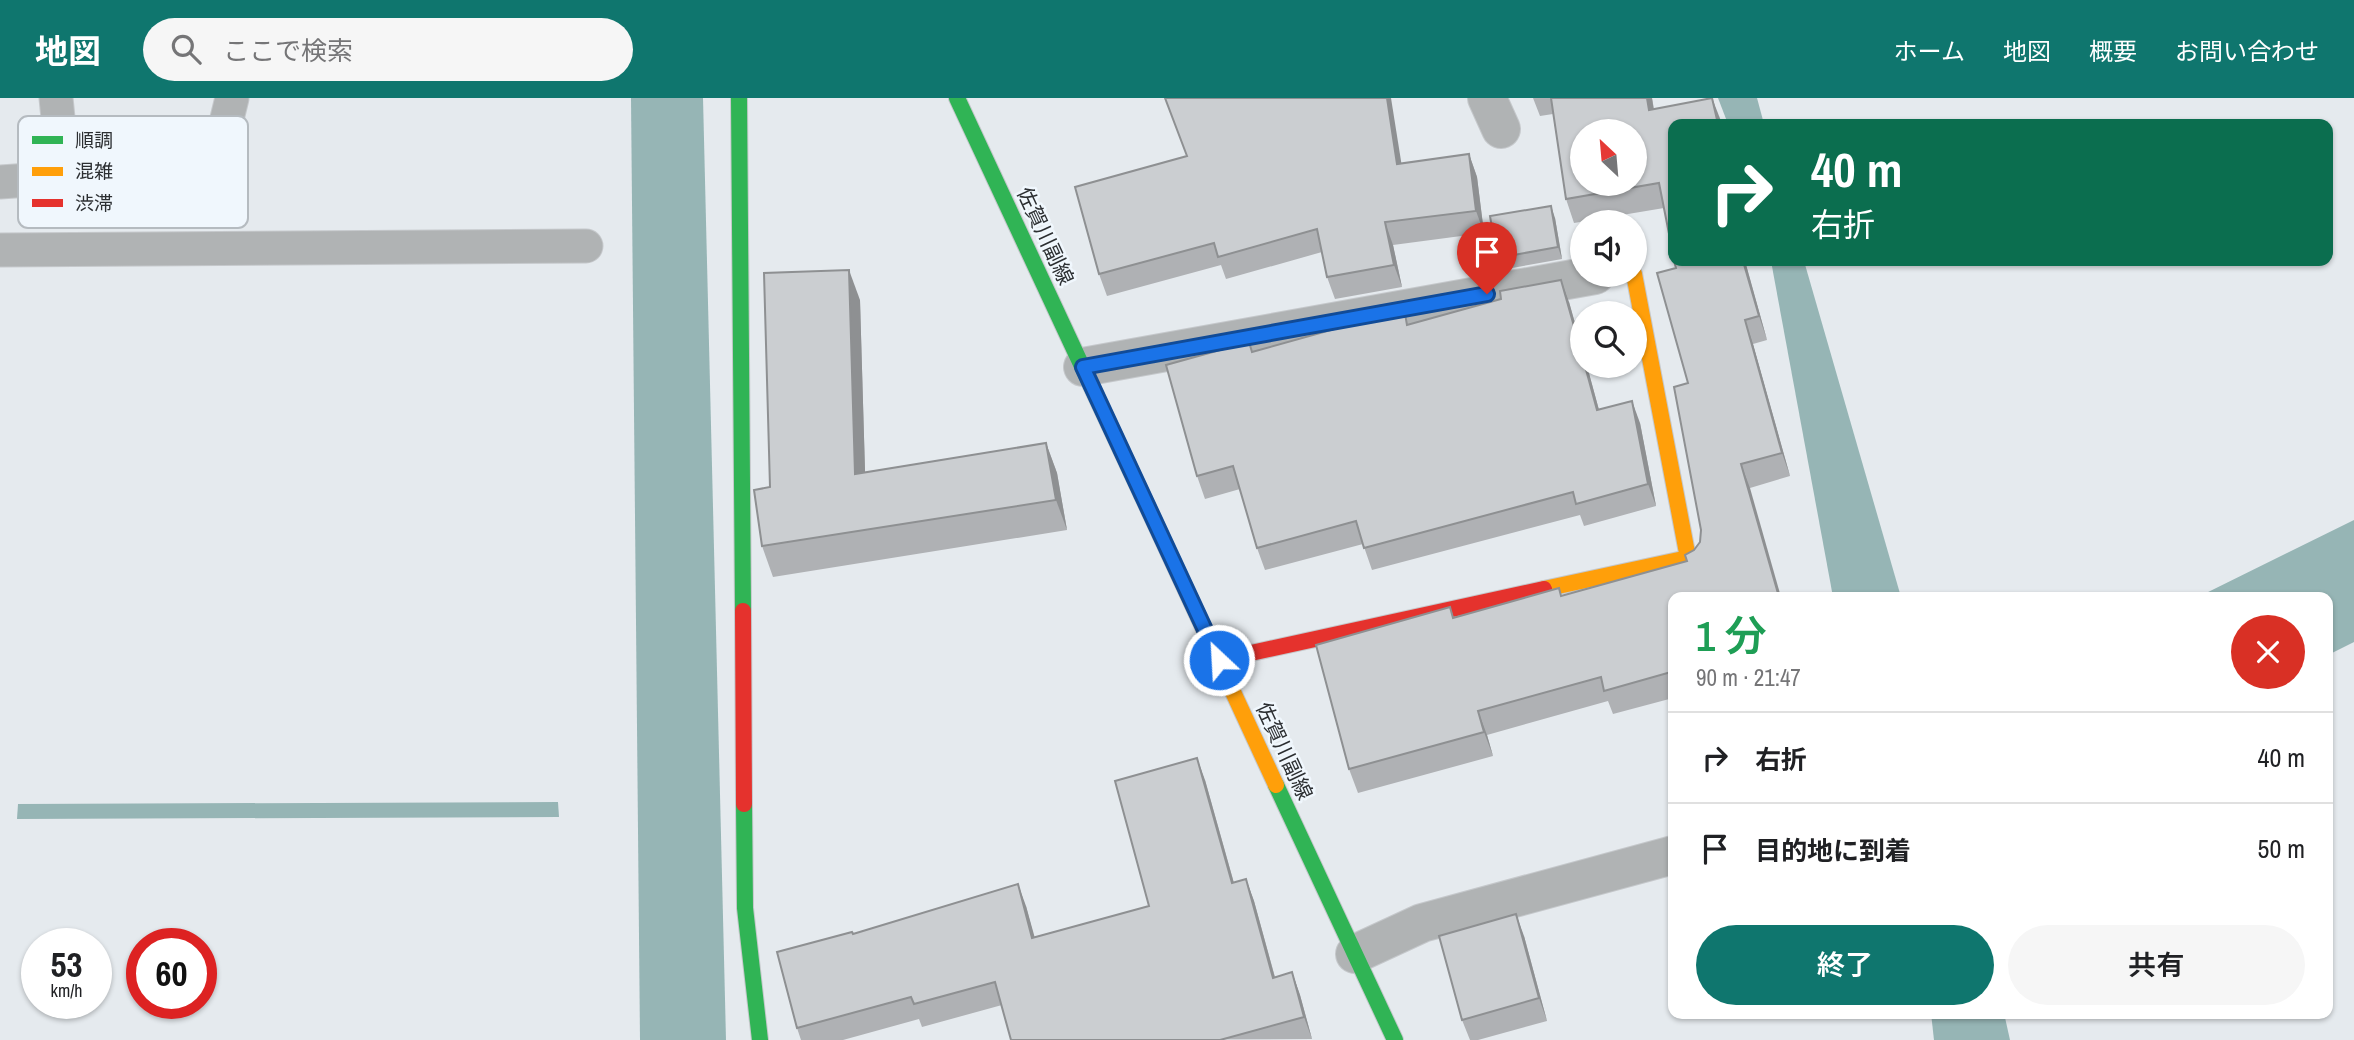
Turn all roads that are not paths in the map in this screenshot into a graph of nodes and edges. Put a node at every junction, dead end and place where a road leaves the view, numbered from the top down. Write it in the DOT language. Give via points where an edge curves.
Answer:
graph roads {
  1 [pos="56,98"];
  2 [pos="232,98"];
  3 [pos="739,98"];
  4 [pos="957,98"];
  5 [pos="58,116"];
  6 [pos="228,116"];
  7 [pos="18,181"];
  8 [pos="0,182"];
  9 [pos="586,246"];
  10 [pos="0,250"];
  11 [pos="1570,279"];
  12 [pos="1636,287"];
  13 [pos="1083,367"];
  14 [pos="1219,660"];
  15 [pos="1668,856"];
  16 [pos="1355,954"];
  17 [pos="760,1040"];
  18 [pos="1395,1040"];
  1 -- 5 [label="lane"];
  2 -- 6 [label="lane"];
  3 -- 17 [label="street" via="745,908"];
  4 -- 13 [label="street, 佐賀川副線"];
  7 -- 8 [label="lane"];
  9 -- 10 [label="lane"];
  11 -- 13 [label="street"];
  12 -- 14 [label="street" via="1688,558"];
  13 -- 14 [label="street, 佐賀川副線"];
  14 -- 16 [label="street, 佐賀川副線"];
  15 -- 16 [label="street" via="1422,923"];
  16 -- 18 [label="street, 佐賀川副線"];
}
